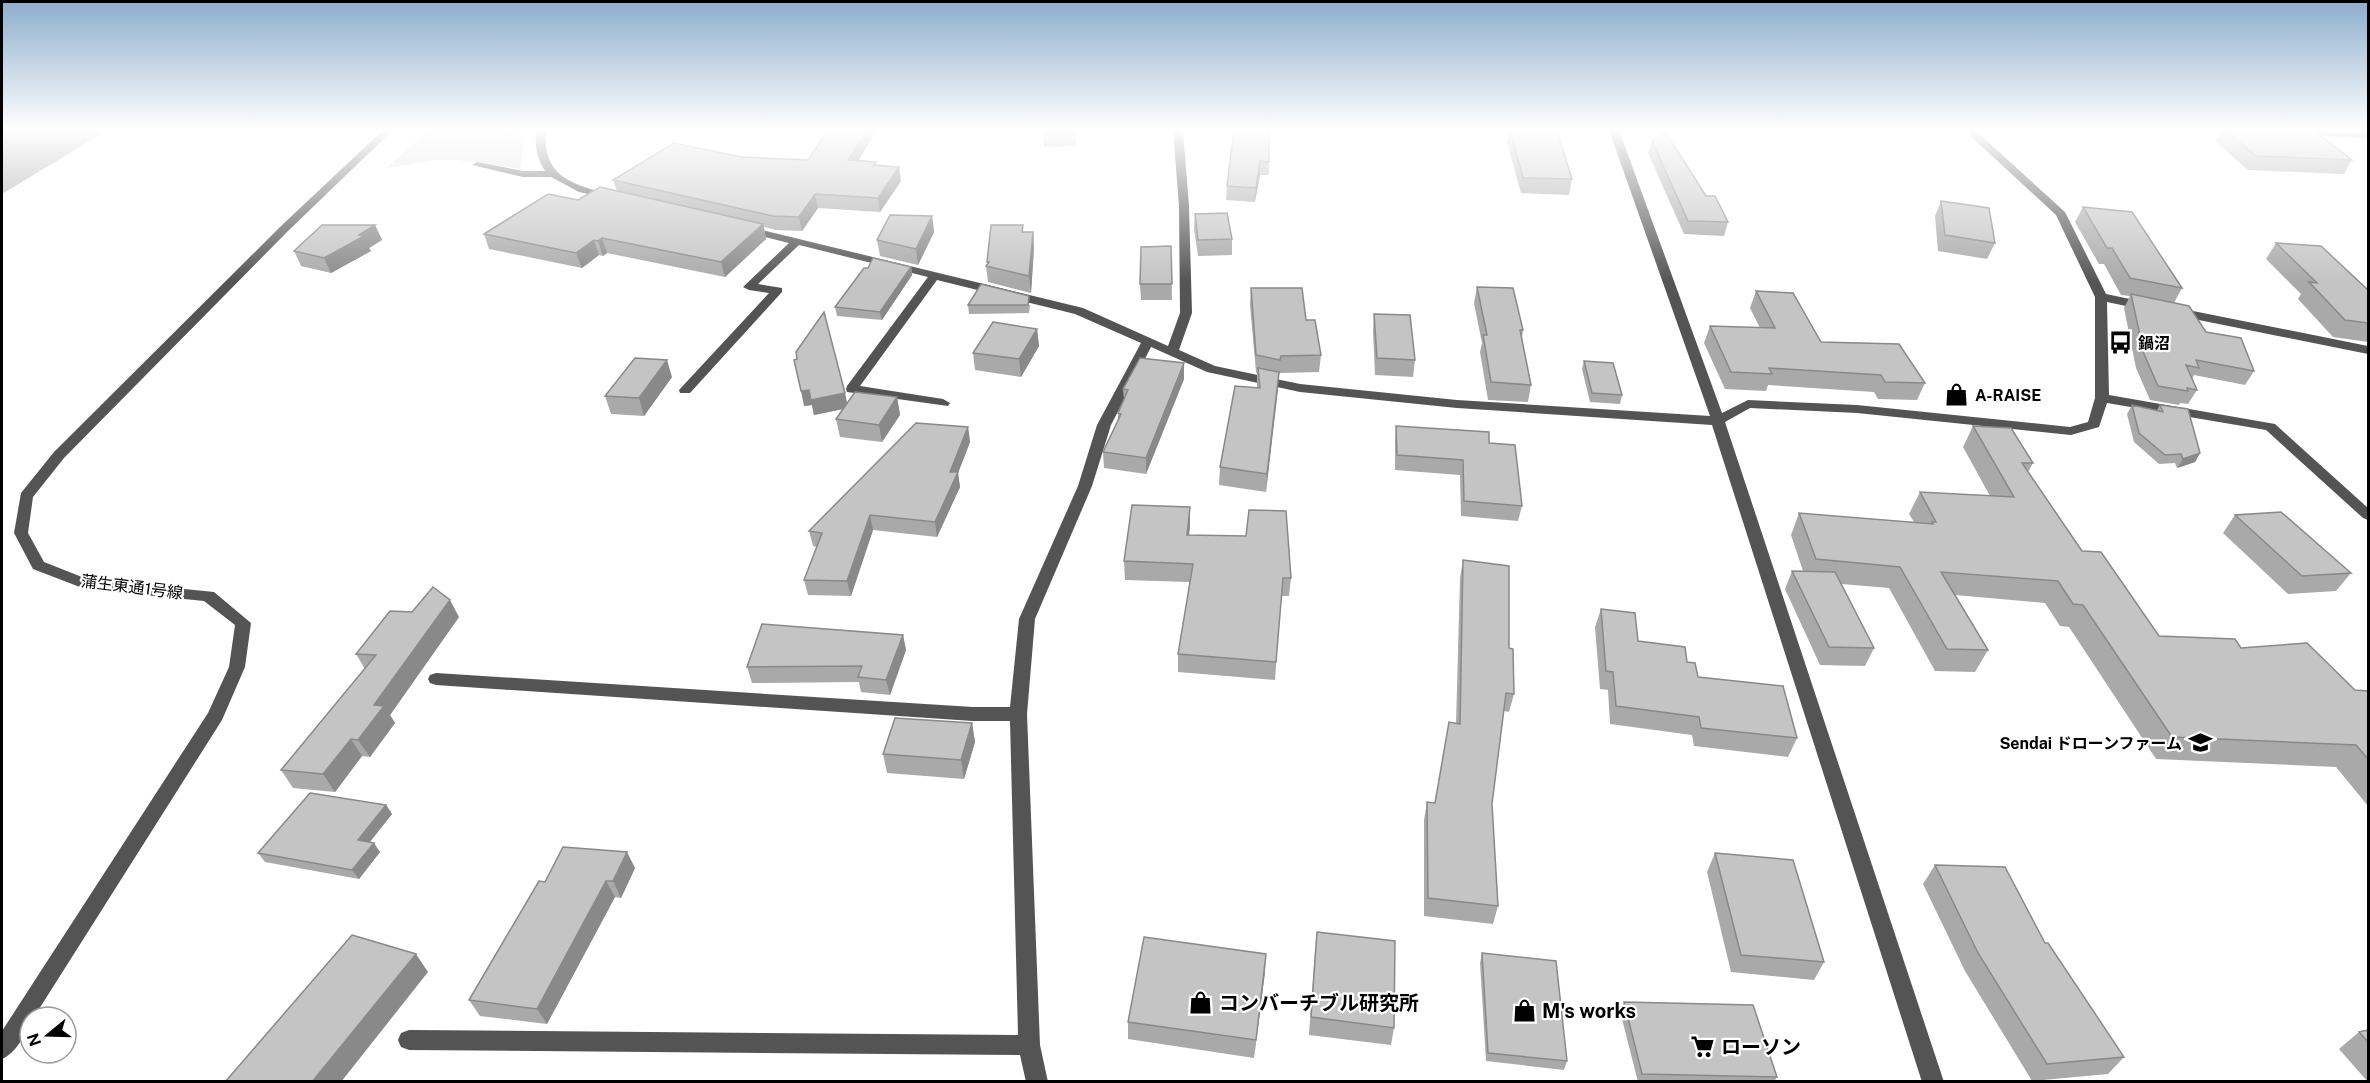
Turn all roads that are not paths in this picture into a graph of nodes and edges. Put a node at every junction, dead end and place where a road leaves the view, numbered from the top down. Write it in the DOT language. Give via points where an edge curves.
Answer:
graph roads {
  1 [pos="335,181"];
  2 [pos="562,181"];
  3 [pos="1182,181"];
  4 [pos="1632,181"];
  5 [pos="2024,181"];
  6 [pos="619,200"];
  7 [pos="735,227"];
  8 [pos="797,241"];
  9 [pos="935,275"];
  10 [pos="2101,297"];
  11 [pos="1147,342"];
  12 [pos="2368,350"];
  13 [pos="1172,352"];
  14 [pos="685,390"];
  15 [pos="2102,398"];
  16 [pos="943,404"];
  17 [pos="1718,421"];
  18 [pos="2368,515"];
  19 [pos="436,679"];
  20 [pos="1018,714"];
  21 [pos="409,1040"];
  22 [pos="1029,1045"];
  23 [pos="2,1049"];
  24 [pos="1038,1082"];
  25 [pos="1933,1082"];
  1 -- 23 [label="street, 蒲生東通1号線" via="59,455 26,496 21,533 38,565 85,584 208,596 243,622 237,667 216,715"];
  2 -- 6 [label="street"];
  3 -- 13 [label="street" via="1186,313"];
  4 -- 17 [label="street"];
  5 -- 10 [label="street" via="2061,214"];
  7 -- 8 [label="street"];
  8 -- 9 [label="street"];
  8 -- 14 [label="street" via="749,287 778,290"];
  9 -- 11 [label="street" via="1079,311"];
  9 -- 16 [label="street" via="852,389"];
  10 -- 12 [label="street"];
  10 -- 15 [label="street"];
  11 -- 13 [label="street"];
  11 -- 20 [label="street" via="1104,425 1085,486 1027,619"];
  13 -- 17 [label="street" via="1211,369 1300,388 1457,404"];
  15 -- 17 [label="street" via="2094,424 2071,431 1857,409 1748,404"];
  15 -- 18 [label="street" via="2270,427"];
  17 -- 25 [label="street"];
  19 -- 20 [label="street"];
  20 -- 22 [label="street"];
  21 -- 22 [label="street"];
  22 -- 24 [label="street"];
}
